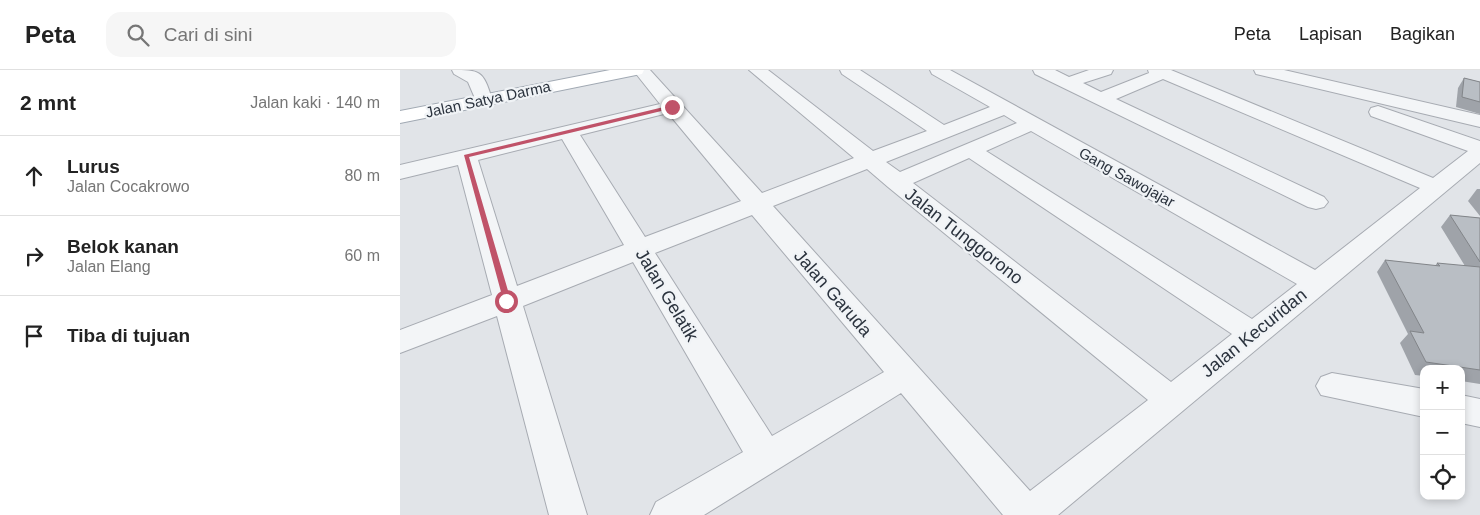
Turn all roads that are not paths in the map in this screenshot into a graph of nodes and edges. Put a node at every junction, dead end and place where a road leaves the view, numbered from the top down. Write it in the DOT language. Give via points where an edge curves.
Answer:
graph roads {
  1 [pos="460,70"];
  2 [pos="636,70"];
  3 [pos="641,70"];
  4 [pos="757,70"];
  5 [pos="848,70"];
  6 [pos="938,70"];
  7 [pos="1041,70"];
  8 [pos="1105,70"];
  9 [pos="1262,70"];
  10 [pos="1160,72"];
  11 [pos="1312,82"];
  12 [pos="1068,83"];
  13 [pos="483,99"];
  14 [pos="1100,99"];
  15 [pos="672,107"];
  16 [pos="1005,108"];
  17 [pos="400,118"];
  18 [pos="1480,121"];
  19 [pos="1033,124"];
  20 [pos="568,132"];
  21 [pos="942,132"];
  22 [pos="1480,148"];
  23 [pos="970,150"];
  24 [pos="1480,152"];
  25 [pos="466,156"];
  26 [pos="869,160"];
  27 [pos="400,172"];
  28 [pos="896,182"];
  29 [pos="1436,187"];
  30 [pos="1316,202"];
  31 [pos="756,204"];
  32 [pos="639,249"];
  33 [pos="1317,283"];
  34 [pos="506,301"];
  35 [pos="1254,334"];
  36 [pos="400,342"];
  37 [pos="905,375"];
  38 [pos="1332,386"];
  39 [pos="1172,400"];
  40 [pos="1420,402"];
  41 [pos="1465,410"];
  42 [pos="1480,412"];
  43 [pos="766,458"];
  44 [pos="568,515"];
  45 [pos="669,515"];
  46 [pos="1028,515"];
  1 -- 13 [label="street" via="472,74"];
  2 -- 13 [label="main road, Jalan Satya Darma"];
  3 -- 15 [label="street, Jalan Garuda"];
  4 -- 26 [label="street, Jalan Tunggorono"];
  5 -- 21 [label="street"];
  6 -- 16 [label="street, Gang Sawojajar"];
  7 -- 12 [label="street"];
  8 -- 12 [label="street"];
  9 -- 11 [label="street"];
  10 -- 14 [label="street"];
  10 -- 29 [label="street"];
  11 -- 18 [label="street"];
  11 -- 22 [label="street" via="1345,100"];
  12 -- 14 [label="street"];
  13 -- 17 [label="main road, Jalan Satya Darma"];
  14 -- 30 [label="street"];
  15 -- 20 [label="street"];
  15 -- 31 [label="street, Jalan Garuda"];
  16 -- 19 [label="street, Gang Sawojajar"];
  16 -- 21 [label="street"];
  19 -- 23 [label="street"];
  19 -- 33 [label="street, Gang Sawojajar"];
  20 -- 25 [label="street"];
  20 -- 32 [label="street, Jalan Gelatik"];
  21 -- 26 [label="street"];
  23 -- 28 [label="street"];
  23 -- 35 [label="street"];
  24 -- 29 [label="street, Jalan Kecuridan"];
  25 -- 27 [label="street"];
  25 -- 34 [label="street"];
  26 -- 28 [label="street, Jalan Tunggorono"];
  26 -- 31 [label="street"];
  28 -- 39 [label="street, Jalan Tunggorono"];
  29 -- 33 [label="street, Jalan Kecuridan"];
  31 -- 32 [label="street"];
  31 -- 37 [label="street, Jalan Garuda"];
  32 -- 34 [label="street"];
  32 -- 43 [label="street, Jalan Gelatik"];
  33 -- 35 [label="street, Jalan Kecuridan"];
  34 -- 36 [label="street"];
  34 -- 44 [label="street"];
  35 -- 39 [label="street, Jalan Kecuridan"];
  37 -- 43 [label="street"];
  37 -- 46 [label="street, Jalan Garuda"];
  38 -- 40 [label="street"];
  39 -- 46 [label="street, Jalan Kecuridan"];
  41 -- 42 [label="street"];
  43 -- 45 [label="street"];
}
